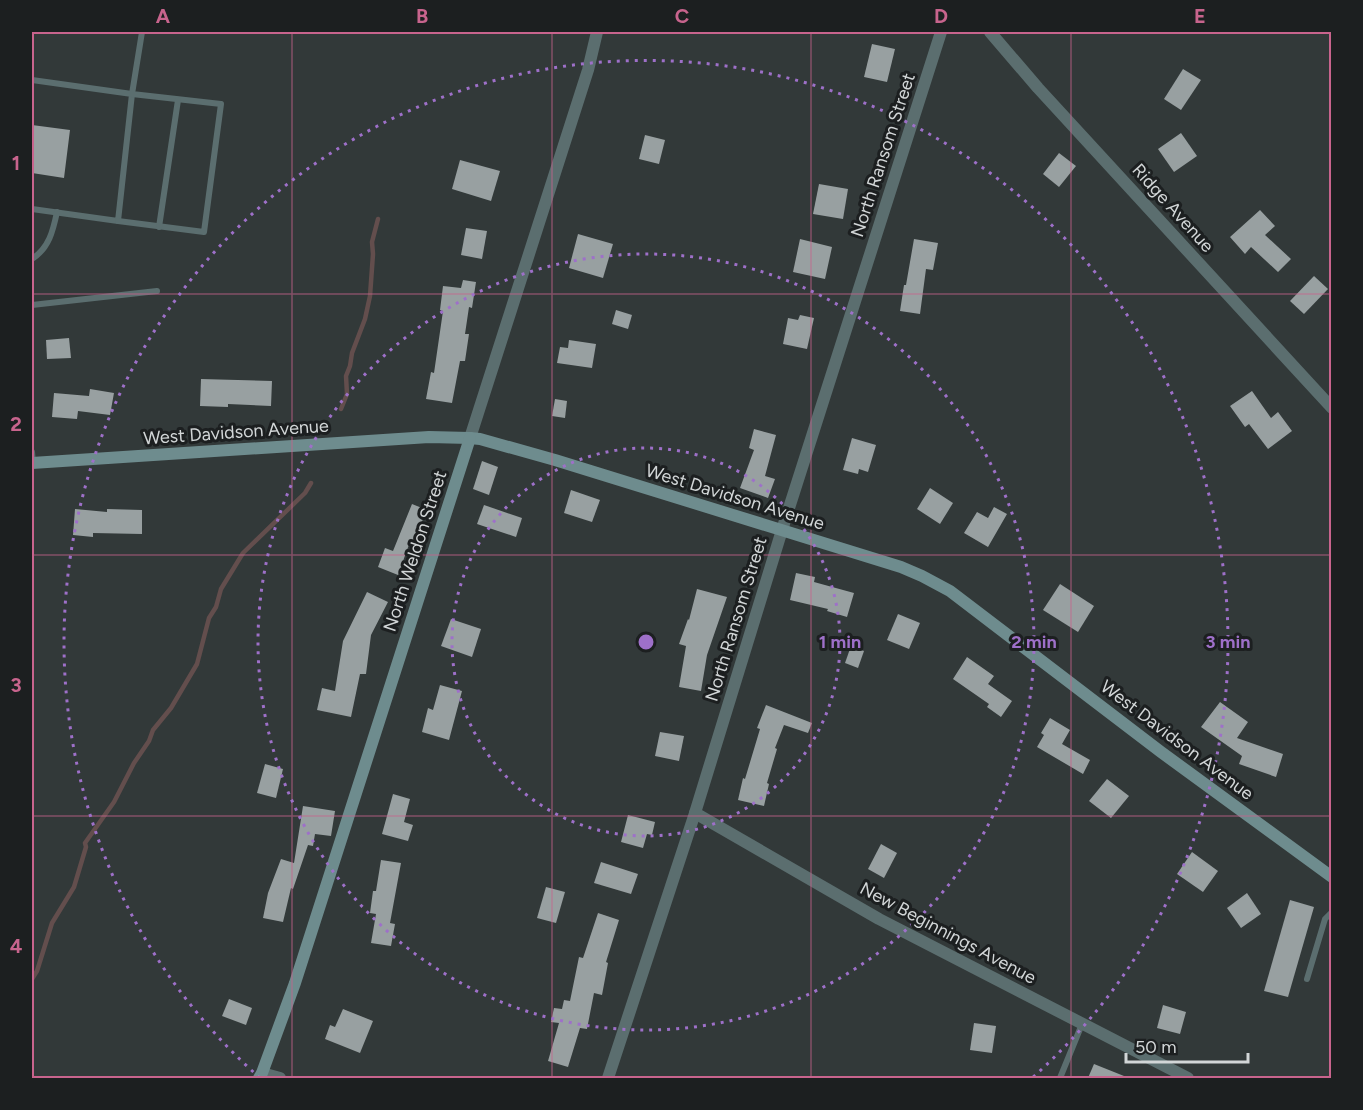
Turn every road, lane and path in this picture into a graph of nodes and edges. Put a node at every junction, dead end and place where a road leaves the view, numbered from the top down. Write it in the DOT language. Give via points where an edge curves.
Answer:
graph roads {
  1 [pos="142,32"];
  2 [pos="597,32"];
  3 [pos="941,32"];
  4 [pos="990,32"];
  5 [pos="32,80"];
  6 [pos="132,94"];
  7 [pos="178,100"];
  8 [pos="32,209"];
  9 [pos="57,212"];
  10 [pos="118,221"];
  11 [pos="159,227"];
  12 [pos="32,259"];
  13 [pos="157,291"];
  14 [pos="32,305"];
  15 [pos="1332,408"];
  16 [pos="470,438"];
  17 [pos="32,459"];
  18 [pos="782,530"];
  19 [pos="695,813"];
  20 [pos="1332,877"];
  21 [pos="1332,912"];
  22 [pos="1307,979"];
  23 [pos="1082,1024"];
  24 [pos="261,1076"];
  25 [pos="280,1078"];
  26 [pos="608,1078"];
  27 [pos="1060,1078"];
  28 [pos="1188,1078"];
  1 -- 6 [label="lane"];
  2 -- 16 [label="street, North Weldon Street"];
  3 -- 18 [label="street, North Ransom Street"];
  4 -- 15 [label="street, Ridge Avenue"];
  5 -- 6 [label="lane"];
  6 -- 7 [label="lane"];
  6 -- 10 [label="lane"];
  7 -- 11 [label="lane"];
  7 -- 11 [label="lane" via="220,104 204,232"];
  8 -- 9 [label="lane"];
  9 -- 10 [label="lane"];
  9 -- 12 [label="lane" via="49,241"];
  10 -- 11 [label="lane"];
  13 -- 14 [label="lane"];
  16 -- 17 [label="street, West Davidson Avenue"];
  16 -- 18 [label="street, West Davidson Avenue"];
  16 -- 24 [label="street, North Weldon Street" via="299,971"];
  18 -- 19 [label="street, North Ransom Street"];
  18 -- 20 [label="street, West Davidson Avenue" via="901,567 950,591"];
  19 -- 23 [label="street, New Beginnings Avenue" via="879,919"];
  19 -- 26 [label="street, North Ransom Street"];
  21 -- 22 [label="lane" via="1325,919"];
  23 -- 27 [label="lane"];
  23 -- 28 [label="street, New Beginnings Avenue"];
  24 -- 25 [label="street"];
}
